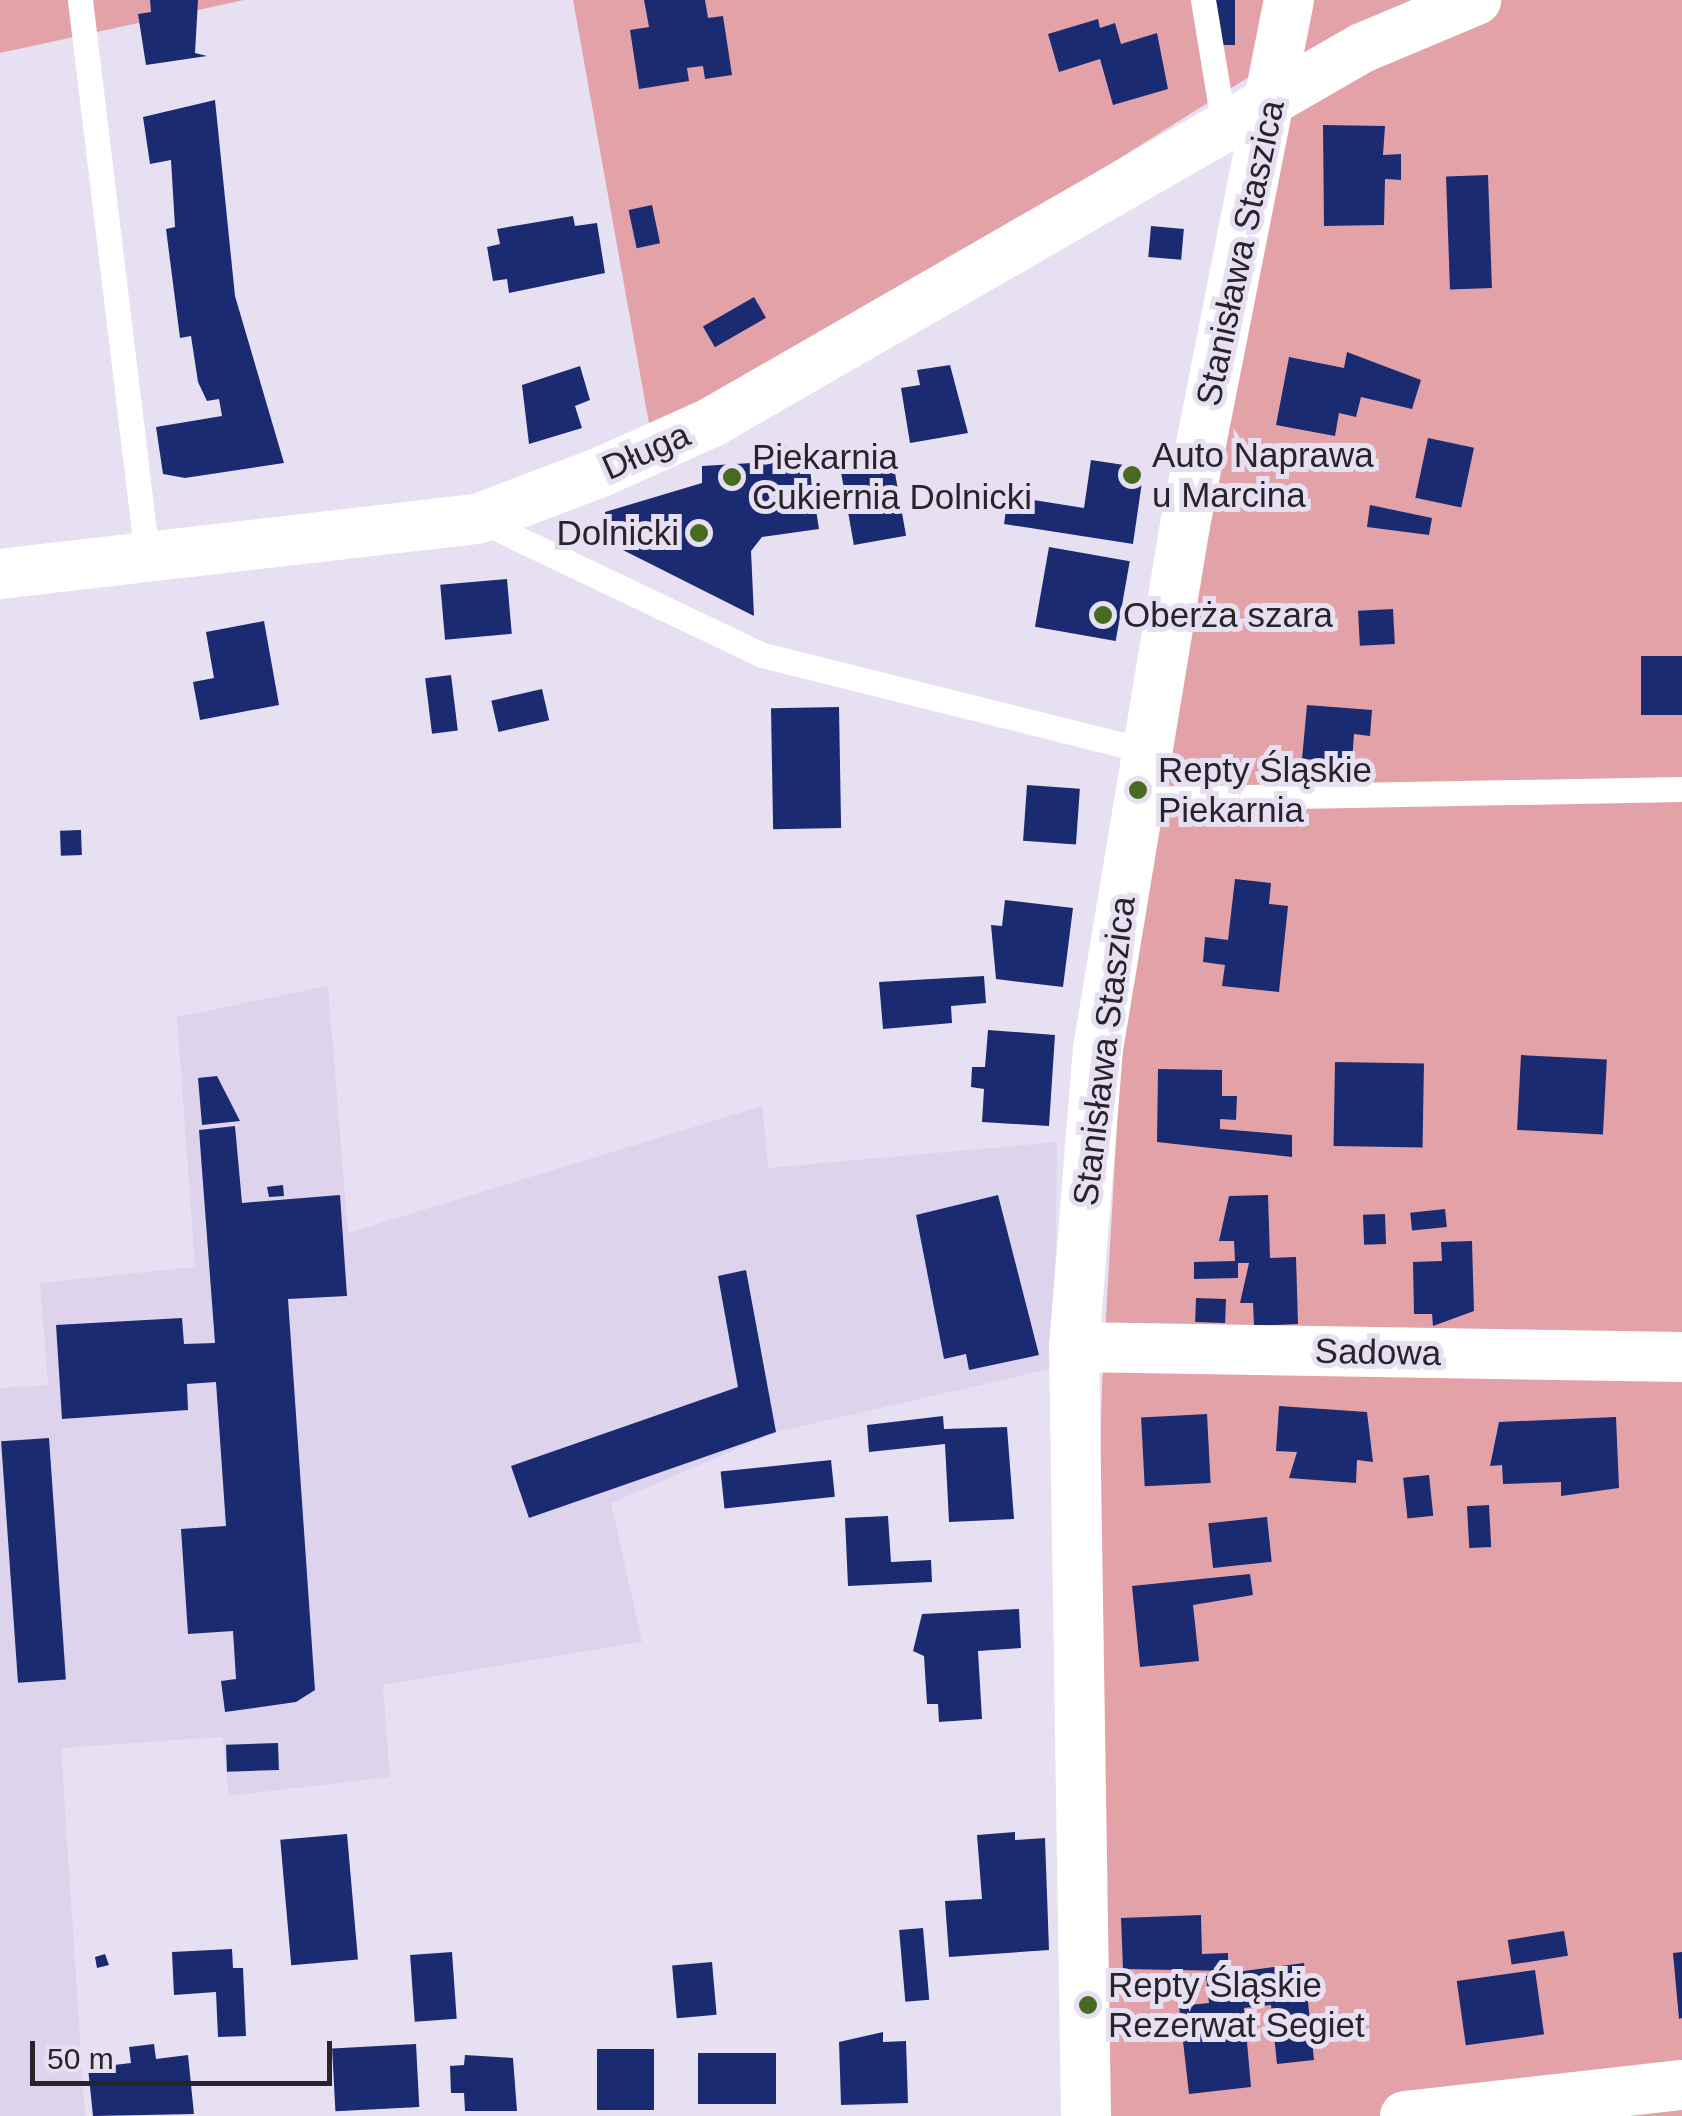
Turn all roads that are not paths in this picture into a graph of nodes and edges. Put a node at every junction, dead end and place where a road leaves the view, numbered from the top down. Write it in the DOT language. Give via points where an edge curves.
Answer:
graph roads {
  1 [pos="80,0"];
  2 [pos="1203,0"];
  3 [pos="1289,0"];
  4 [pos="1476,0"];
  5 [pos="1272,101"];
  6 [pos="1224,127"];
  7 [pos="477,520"];
  8 [pos="147,556"];
  9 [pos="0,574"];
  10 [pos="1144,750"];
  11 [pos="1682,789"];
  12 [pos="1136,800"];
  13 [pos="1074,1347"];
  14 [pos="1682,1357"];
  15 [pos="1682,2086"];
  16 [pos="1086,2116"];
  17 [pos="1405,2116"];
  1 -- 8 [label="lane"];
  2 -- 6 [label="lane"];
  3 -- 5 [label="street, Stanisława Staszica"];
  4 -- 5 [label="street, Długa" via="1362,48"];
  5 -- 6 [label="street, Długa"];
  5 -- 10 [label="street, Stanisława Staszica"];
  6 -- 7 [label="street, Długa" via="712,422"];
  7 -- 8 [label="street, Długa"];
  7 -- 10 [label="lane" via="762,656"];
  8 -- 9 [label="street, Długa"];
  10 -- 12 [label="street, Stanisława Staszica"];
  11 -- 12 [label="lane"];
  12 -- 13 [label="street, Stanisława Staszica" via="1098,1049"];
  13 -- 14 [label="street, Sadowa"];
  13 -- 16 [label="street, Stanisława Staszica"];
  15 -- 17 [label="street"];
}
